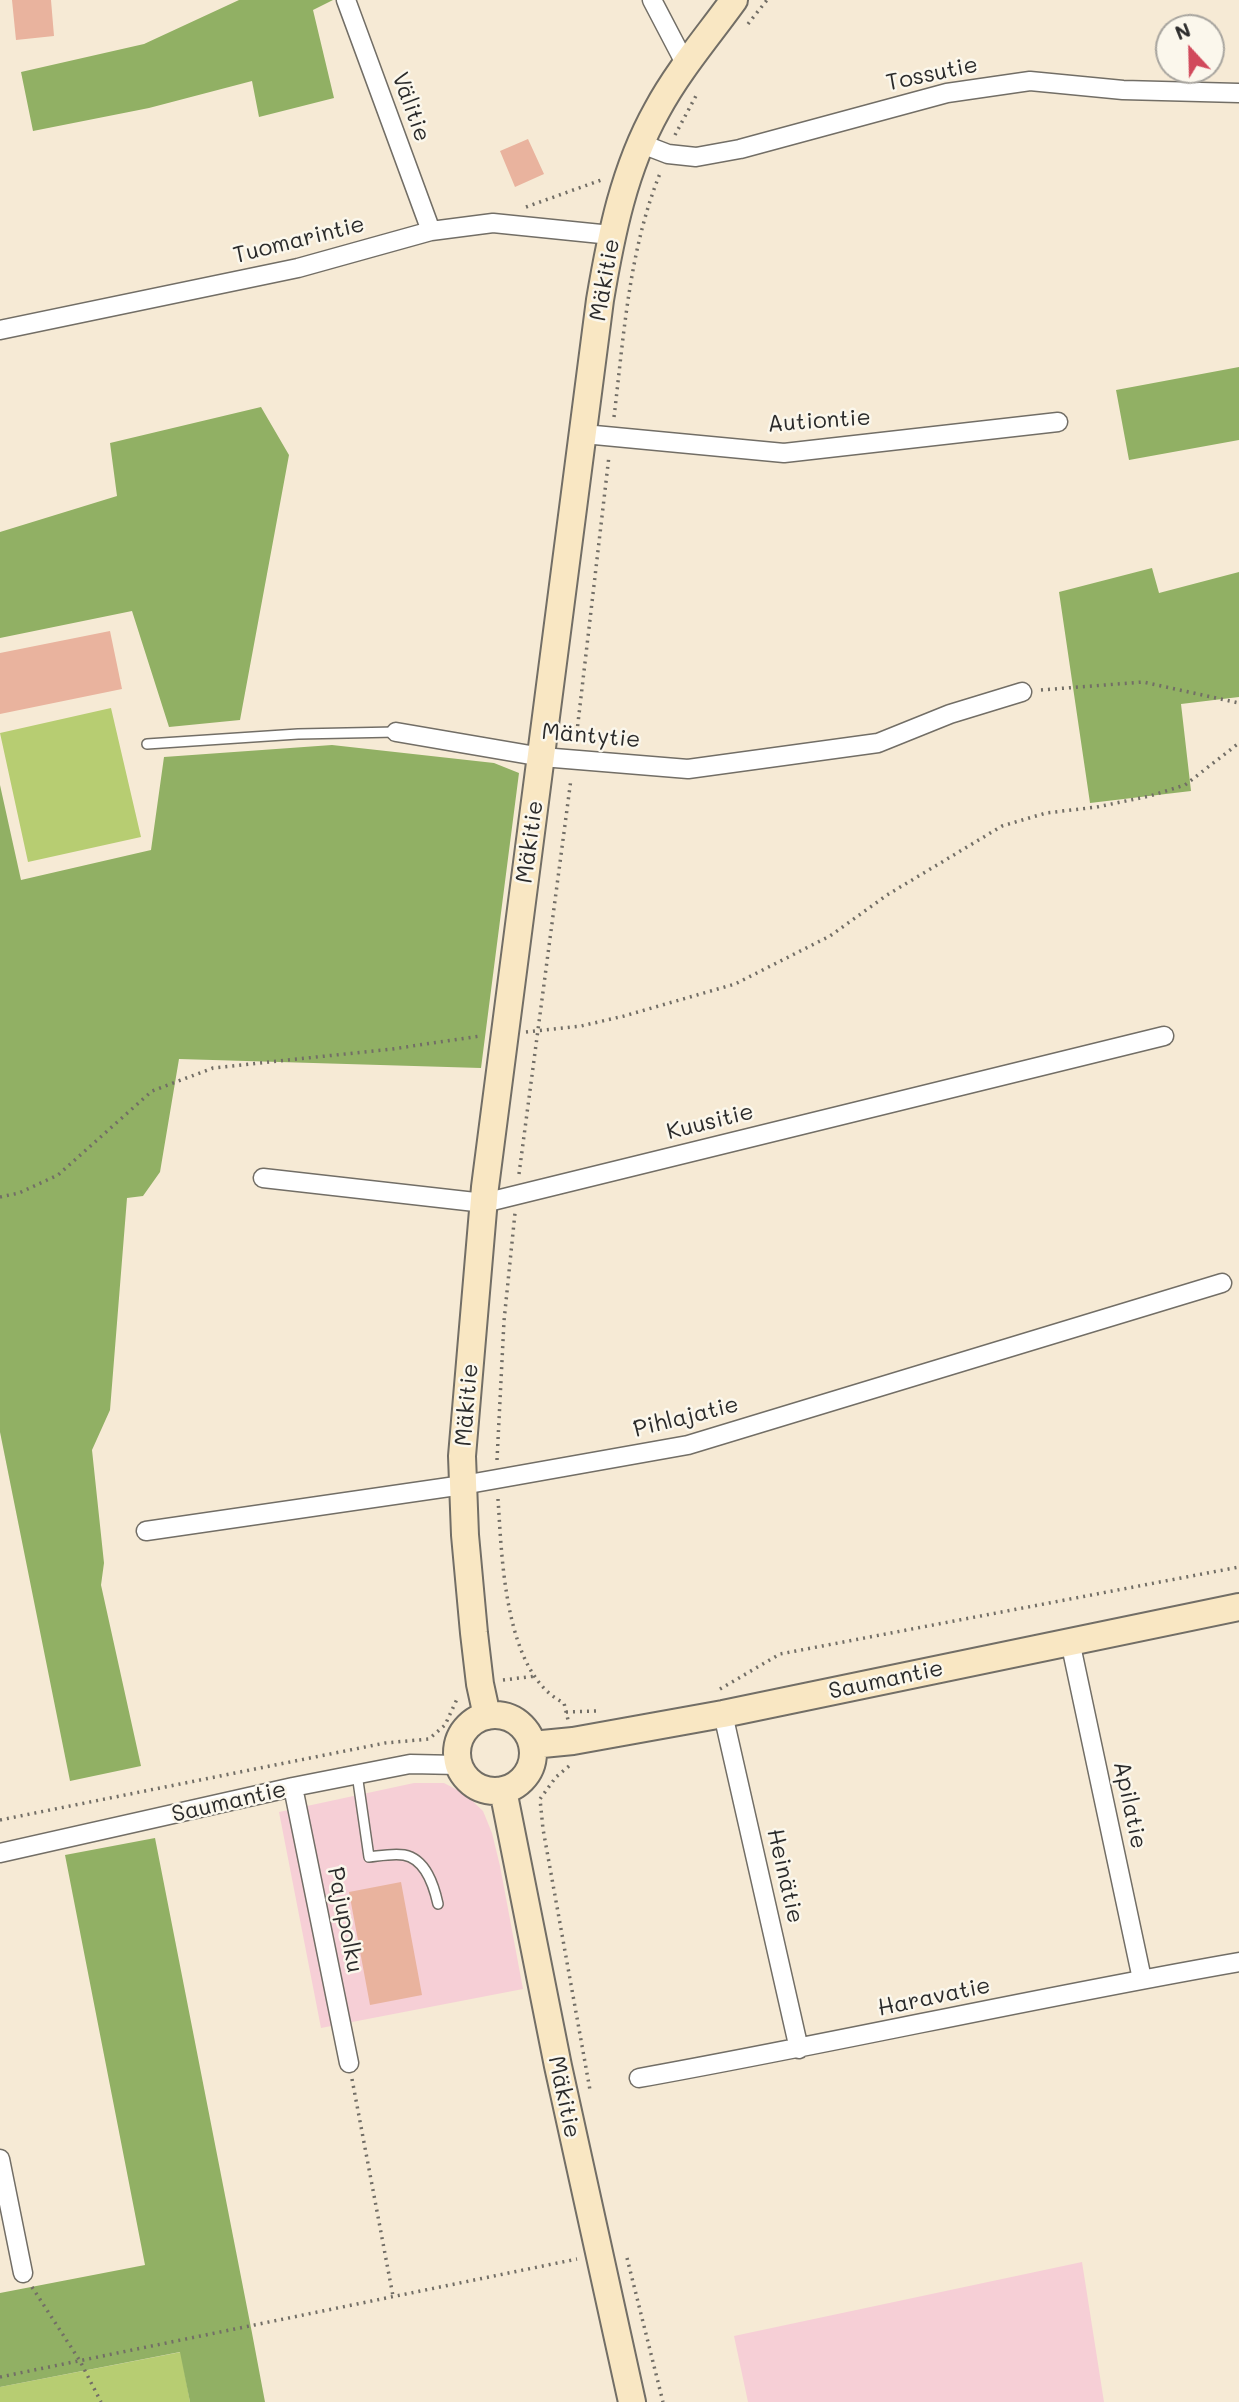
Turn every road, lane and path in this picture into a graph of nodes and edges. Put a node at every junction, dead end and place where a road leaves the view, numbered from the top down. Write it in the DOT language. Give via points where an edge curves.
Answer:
graph roads {
  1 [pos="345,0"];
  2 [pos="652,0"];
  3 [pos="734,0"];
  4 [pos="767,0"];
  5 [pos="745,28"];
  6 [pos="686,65"];
  7 [pos="699,91"];
  8 [pos="1239,93"];
  9 [pos="642,144"];
  10 [pos="667,154"];
  11 [pos="625,183"];
  12 [pos="653,191"];
  13 [pos="525,207"];
  14 [pos="431,231"];
  15 [pos="611,236"];
  16 [pos="0,330"];
  17 [pos="1058,422"];
  18 [pos="584,434"];
  19 [pos="612,436"];
  20 [pos="1022,692"];
  21 [pos="1239,703"];
  22 [pos="396,732"];
  23 [pos="1239,743"];
  24 [pos="147,744"];
  25 [pos="542,757"];
  26 [pos="573,760"];
  27 [pos="537,1032"];
  28 [pos="505,1034"];
  29 [pos="1164,1035"];
  30 [pos="263,1178"];
  31 [pos="516,1195"];
  32 [pos="0,1197"];
  33 [pos="484,1203"];
  34 [pos="1222,1283"];
  35 [pos="497,1479"];
  36 [pos="463,1485"];
  37 [pos="146,1531"];
  38 [pos="1239,1567"];
  39 [pos="1239,1607"];
  40 [pos="1070,1641"];
  41 [pos="536,1676"];
  42 [pos="480,1684"];
  43 [pos="718,1703"];
  44 [pos="601,1711"];
  45 [pos="566,1712"];
  46 [pos="487,1716"];
  47 [pos="573,1741"];
  48 [pos="533,1745"];
  49 [pos="459,1765"];
  50 [pos="357,1774"];
  51 [pos="293,1787"];
  52 [pos="503,1790"];
  53 [pos="0,1820"];
  54 [pos="0,1853"];
  55 [pos="438,1904"];
  56 [pos="1239,1962"];
  57 [pos="1142,1979"];
  58 [pos="799,2049"];
  59 [pos="349,2063"];
  60 [pos="639,2078"];
  61 [pos="592,2101"];
  62 [pos="0,2159"];
  63 [pos="599,2254"];
  64 [pos="626,2256"];
  65 [pos="23,2273"];
  66 [pos="393,2296"];
  67 [pos="80,2361"];
  68 [pos="0,2377"];
  69 [pos="101,2402"];
  70 [pos="632,2402"];
  71 [pos="663,2402"];
  1 -- 14 [label="street, Välitie"];
  2 -- 6 [label="street"];
  3 -- 6 [label="street, Mäkitie"];
  4 -- 5 [label="path"];
  6 -- 9 [label="street, Mäkitie" via="656,111"];
  7 -- 10 [label="path"];
  8 -- 10 [label="street, Tossutie" via="1123,90 1030,81 947,93 740,149 696,157"];
  9 -- 10 [label="street, Tossutie"];
  9 -- 11 [label="street, Mäkitie"];
  10 -- 12 [label="path"];
  11 -- 12 [label="path"];
  11 -- 13 [label="path" via="606,178"];
  11 -- 15 [label="street, Mäkitie"];
  12 -- 19 [label="path" via="633,267"];
  14 -- 15 [label="street, Tuomarintie" via="493,223"];
  14 -- 16 [label="street, Tuomarintie" via="298,268"];
  15 -- 18 [label="street, Mäkitie"];
  17 -- 19 [label="street, Autiontie" via="784,453"];
  18 -- 19 [label="street, Autiontie"];
  18 -- 25 [label="street, Mäkitie"];
  19 -- 26 [label="path"];
  20 -- 21 [label="path" via="1143,682"];
  20 -- 26 [label="street, Mäntytie" via="878,743 688,769"];
  22 -- 24 [label="lane, Mäntytie"];
  22 -- 25 [label="street, Mäntytie"];
  23 -- 27 [label="path" via="1185,785 1002,826 887,895 830,936 735,984 657,1008"];
  25 -- 26 [label="street, Mäntytie"];
  25 -- 28 [label="street, Mäkitie"];
  26 -- 27 [label="path"];
  27 -- 28 [label="path"];
  27 -- 31 [label="path"];
  28 -- 32 [label="path" via="213,1068 152,1091 58,1175"];
  28 -- 33 [label="street, Mäkitie"];
  29 -- 31 [label="street, Kuusitie"];
  30 -- 33 [label="street, Kuusitie"];
  31 -- 33 [label="street, Kuusitie"];
  31 -- 35 [label="path" via="504,1321"];
  33 -- 36 [label="street, Mäkitie"];
  34 -- 35 [label="street, Pihlajatie" via="688,1445"];
  35 -- 36 [label="street, Pihlajatie"];
  35 -- 41 [label="path" via="504,1583 517,1644"];
  36 -- 37 [label="street, Pihlajatie"];
  36 -- 42 [label="street, Mäkitie"];
  38 -- 43 [label="path" via="780,1654"];
  39 -- 40 [label="street, Saumantie"];
  40 -- 43 [label="street, Saumantie"];
  40 -- 57 [label="street, Apilatie"];
  41 -- 42 [label="path"];
  41 -- 45 [label="path" via="551,1697 564,1703"];
  42 -- 46 [label="street, Mäkitie"];
  42 -- 53 [label="path" via="462,1691 444,1725 429,1739 384,1743"];
  43 -- 47 [label="street, Saumantie"];
  43 -- 58 [label="street, Heinätie"];
  44 -- 45 [label="path"];
  45 -- 47 [label="path"];
  46 -- 48 [label="street" via="516,1721"];
  46 -- 49 [label="street" via="464,1732"];
  47 -- 48 [label="street, Saumantie"];
  47 -- 61 [label="path" via="574,1762 540,1799"];
  48 -- 52 [label="street" via="527,1774"];
  49 -- 50 [label="street, Saumantie" via="410,1764"];
  49 -- 52 [label="street" via="478,1787"];
  50 -- 51 [label="street, Saumantie"];
  50 -- 55 [label="lane" via="369,1857 405,1855 418,1862 433,1884"];
  51 -- 54 [label="street, Saumantie"];
  51 -- 59 [label="street, Pajupolku"];
  52 -- 63 [label="street, Mäkitie"];
  56 -- 57 [label="street, Haravatie"];
  57 -- 58 [label="street, Haravatie"];
  58 -- 60 [label="street, Haravatie"];
  59 -- 66 [label="path"];
  62 -- 65 [label="street"];
  63 -- 66 [label="path"];
  63 -- 70 [label="street, Mäkitie"];
  64 -- 71 [label="path"];
  65 -- 67 [label="path"];
  66 -- 67 [label="path"];
  67 -- 68 [label="path"];
  67 -- 69 [label="path"];
}
